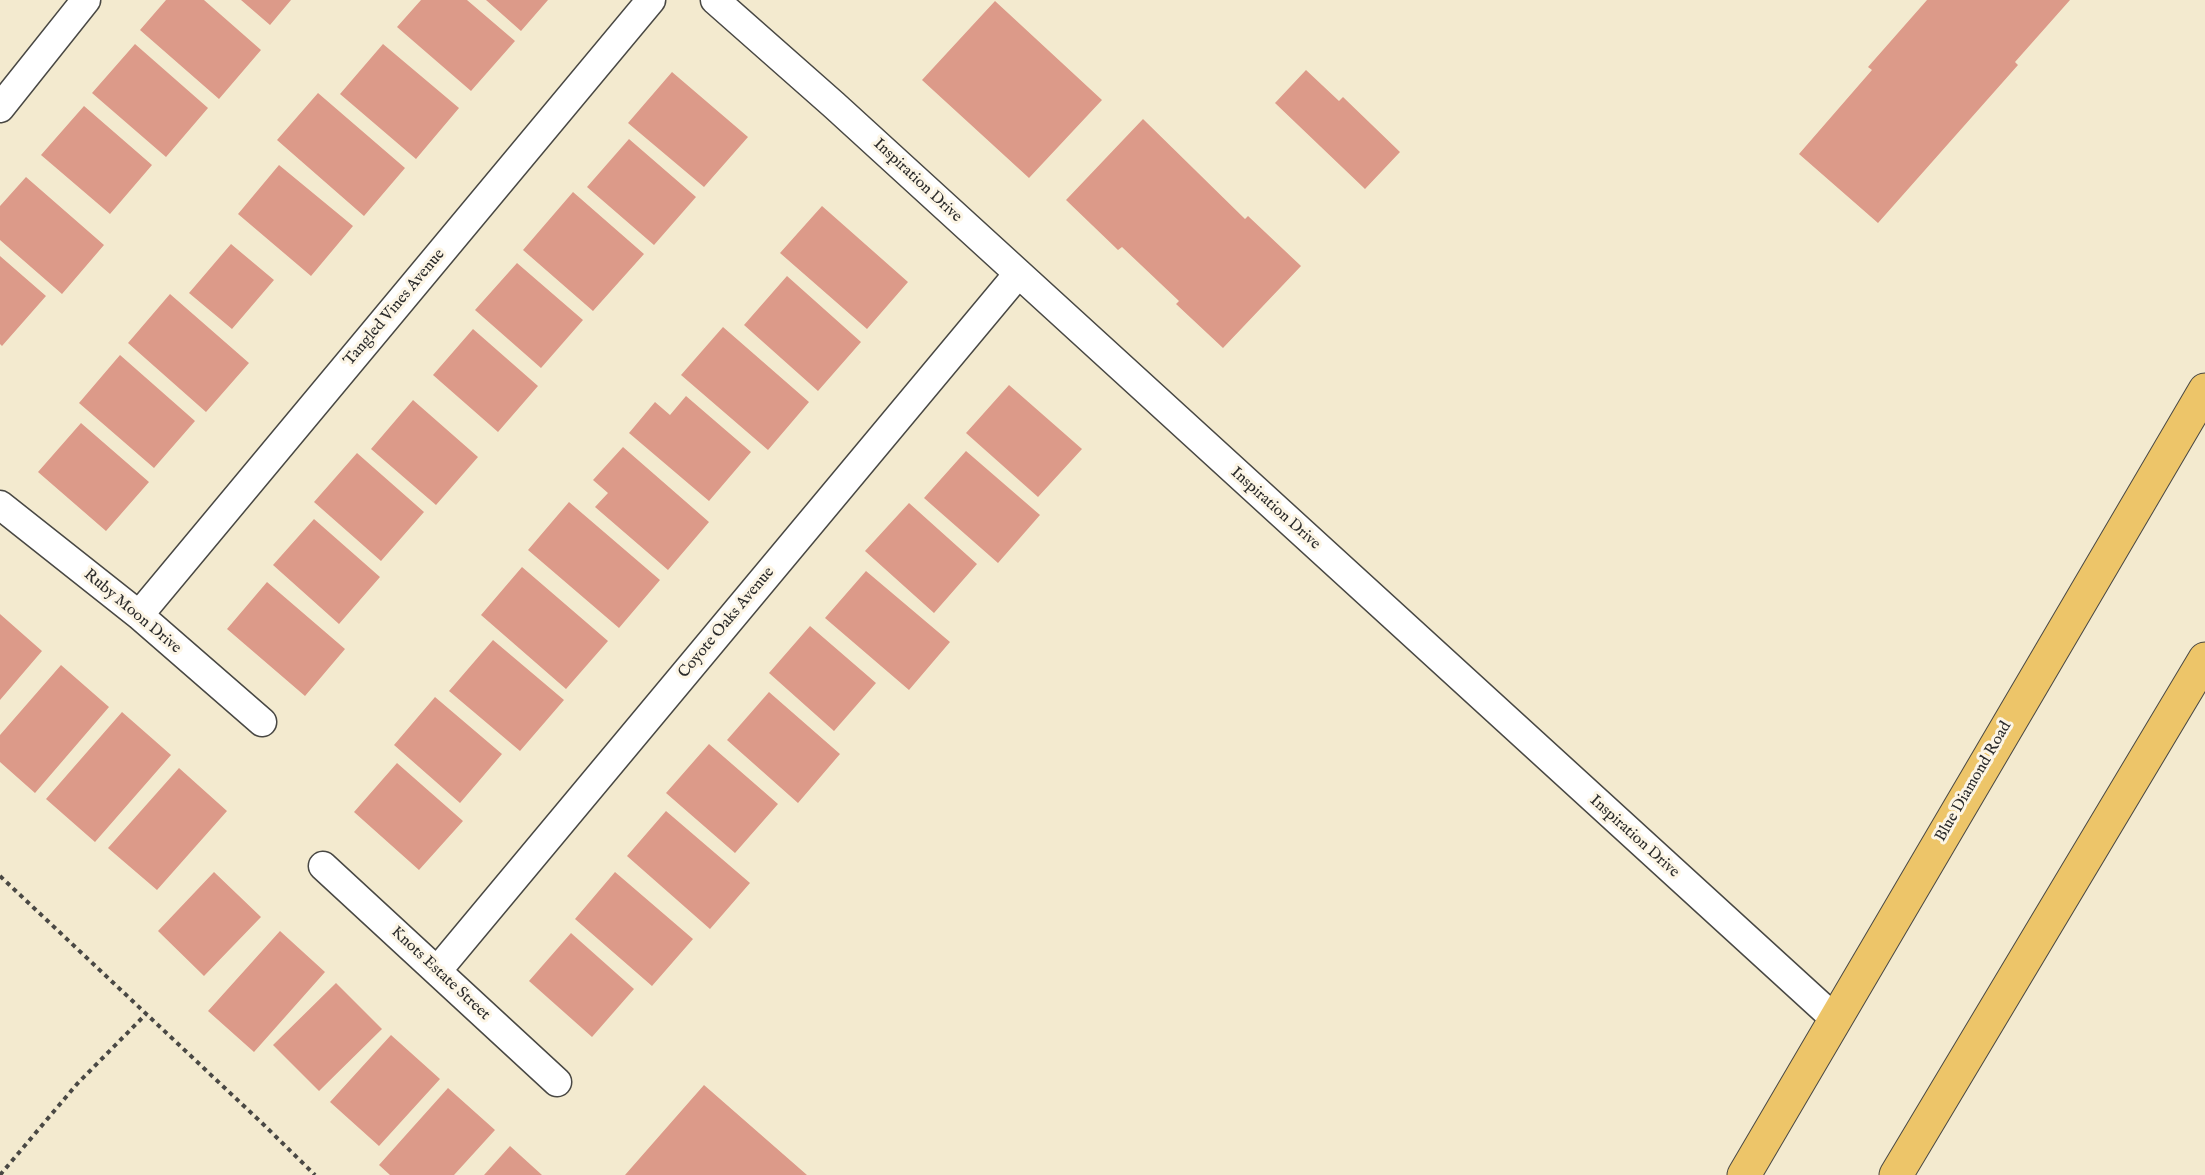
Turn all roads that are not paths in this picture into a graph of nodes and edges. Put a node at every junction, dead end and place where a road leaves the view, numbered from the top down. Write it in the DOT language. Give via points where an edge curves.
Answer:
graph roads {
  1 [pos="86,0"];
  2 [pos="651,0"];
  3 [pos="715,0"];
  4 [pos="0,108"];
  5 [pos="1018,274"];
  6 [pos="2205,390"];
  7 [pos="0,505"];
  8 [pos="139,615"];
  9 [pos="2205,659"];
  10 [pos="261,722"];
  11 [pos="323,866"];
  12 [pos="437,971"];
  13 [pos="1835,1019"];
  14 [pos="557,1082"];
  15 [pos="1744,1175"];
  16 [pos="1896,1175"];
  1 -- 4 [label="street"];
  2 -- 8 [label="street, Tangled Vines Avenue"];
  3 -- 5 [label="street, Inspiration Drive"];
  5 -- 12 [label="street, Coyote Oaks Avenue"];
  5 -- 13 [label="street, Inspiration Drive"];
  6 -- 13 [label="highway, Blue Diamond Road"];
  7 -- 8 [label="street, Ruby Moon Drive"];
  8 -- 10 [label="street, Ruby Moon Drive"];
  9 -- 16 [label="highway"];
  11 -- 12 [label="street, Knots Estate Street"];
  12 -- 14 [label="street, Knots Estate Street"];
  13 -- 15 [label="highway, Blue Diamond Road"];
}
